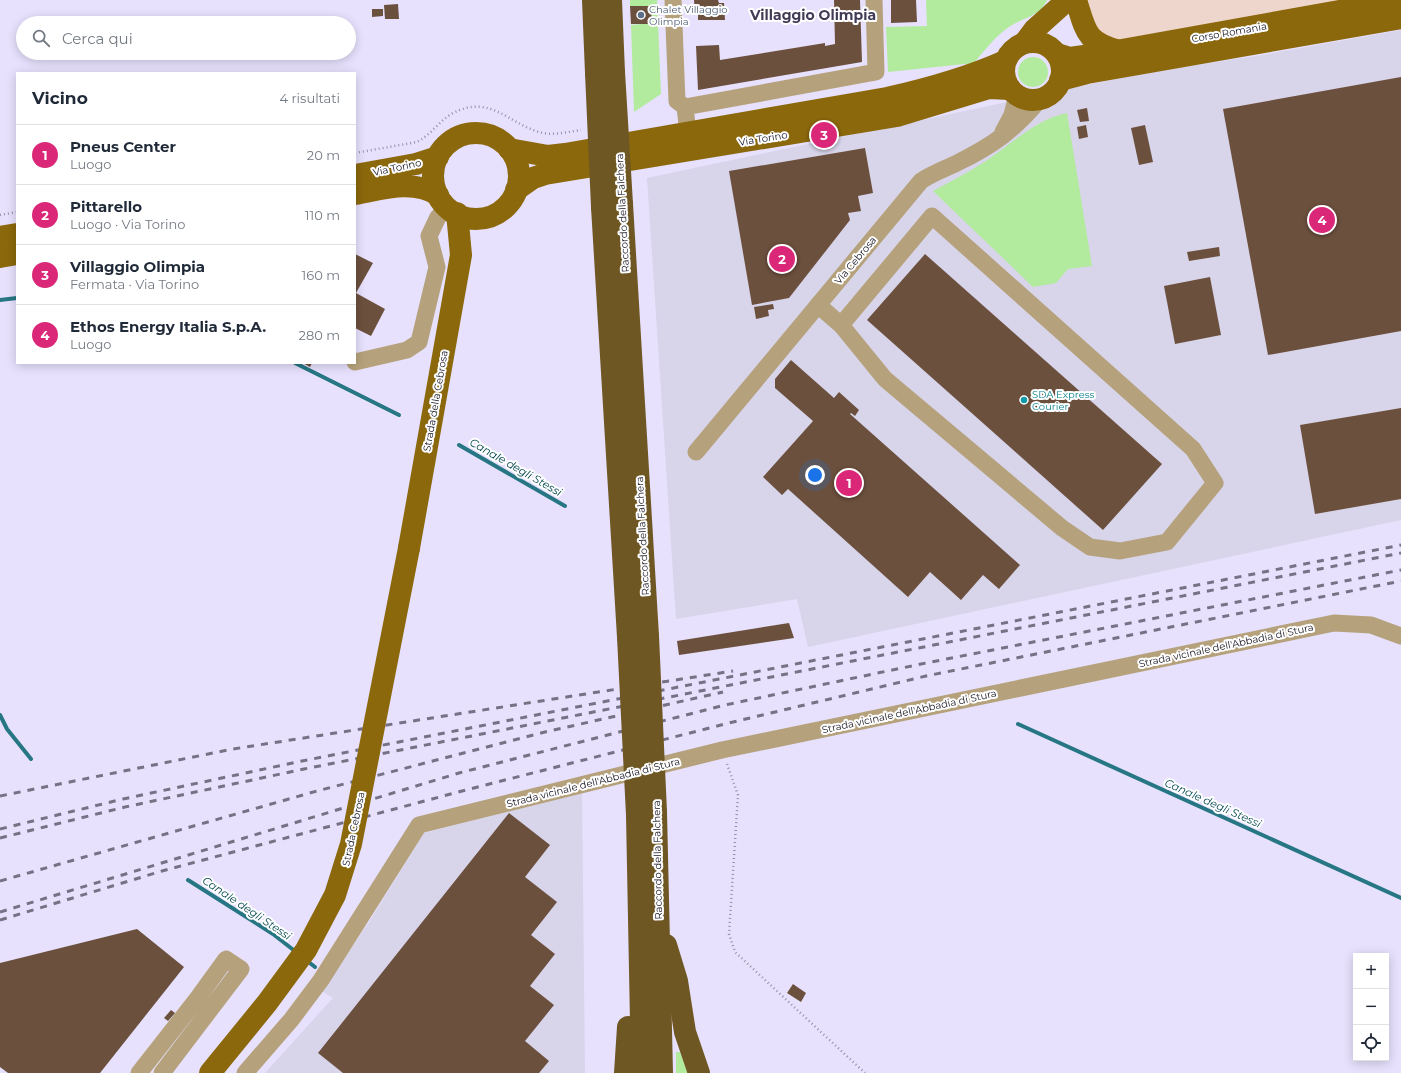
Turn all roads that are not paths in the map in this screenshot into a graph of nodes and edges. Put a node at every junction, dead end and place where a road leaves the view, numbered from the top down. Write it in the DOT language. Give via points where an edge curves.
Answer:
graph roads {
  1 [pos="593,0"];
  2 [pos="612,0"];
  3 [pos="673,0"];
  4 [pos="874,0"];
  5 [pos="1401,0"];
  6 [pos="1069,1"];
  7 [pos="1401,18"];
  8 [pos="1025,42"];
  9 [pos="1118,51"];
  10 [pos="1055,52"];
  11 [pos="1005,62"];
  12 [pos="605,73"];
  13 [pos="1060,80"];
  14 [pos="1014,92"];
  15 [pos="1040,99"];
  16 [pos="684,106"];
  17 [pos="688,133"];
  18 [pos="998,141"];
  19 [pos="509,149"];
  20 [pos="438,157"];
  21 [pos="356,175"];
  22 [pos="516,190"];
  23 [pos="356,194"];
  24 [pos="448,206"];
  25 [pos="485,218"];
  26 [pos="16,234"];
  27 [pos="0,237"];
  28 [pos="16,254"];
  29 [pos="461,254"];
  30 [pos="0,257"];
  31 [pos="818,305"];
  32 [pos="841,325"];
  33 [pos="356,362"];
  34 [pos="696,452"];
  35 [pos="409,548"];
  36 [pos="1401,636"];
  37 [pos="647,813"];
  38 [pos="638,861"];
  39 [pos="659,919"];
  40 [pos="139,1073"];
  41 [pos="162,1073"];
  42 [pos="210,1073"];
  43 [pos="245,1073"];
  44 [pos="625,1073"];
  45 [pos="642,1073"];
  46 [pos="662,1073"];
  47 [pos="699,1073"];
  1 -- 12 [label="highway, Raccordo della Falchera"];
  2 -- 12 [label="highway, Raccordo della Falchera"];
  3 -- 16 [label="street" via="677,100"];
  4 -- 16 [label="street" via="876,72"];
  5 -- 9 [label="main road, Corso Romania"];
  6 -- 8 [label="main road" via="1034,30"];
  6 -- 9 [label="main road" via="1092,39 1097,44"];
  6 -- 10 [label="main road" via="1055,35"];
  7 -- 13 [label="main road, Corso Romania" via="1087,73"];
  8 -- 10 [label="main road" via="1044,43"];
  8 -- 11 [label="main road" via="1016,47"];
  9 -- 10 [label="main road, Corso Romania" via="1070,58"];
  10 -- 13 [label="main road" via="1061,63"];
  11 -- 14 [label="main road" via="1004,77"];
  11 -- 17 [label="main road, Via Torino" via="916,92"];
  12 -- 37 [label="highway, Raccordo della Falchera, bridge"];
  13 -- 15 [label="main road" via="1050,94"];
  14 -- 15 [label="main road" via="1028,99"];
  14 -- 18 [label="street" via="1012,115"];
  14 -- 22 [label="main road, Via Torino" via="989,88 897,116 545,174 533,178"];
  15 -- 18 [label="street, Via Cebrosa" via="1027,115"];
  16 -- 17 [label="street"];
  17 -- 19 [label="main road, Via Torino" via="548,156"];
  18 -- 31 [label="street, Via Cebrosa" via="921,181"];
  19 -- 20 [label="main road" via="489,135 476,133 452,140"];
  19 -- 22 [label="main road" via="518,169"];
  20 -- 21 [label="main road, Via Torino" via="416,164"];
  20 -- 24 [label="main road" via="434,168 434,181"];
  22 -- 25 [label="main road" via="503,209"];
  23 -- 24 [label="main road, Via Torino" via="411,186 428,189"];
  24 -- 25 [label="main road" via="465,217"];
  24 -- 29 [label="main road, Strada della Cebrosa"];
  24 -- 33 [label="street" via="438,217 430,236 437,267 419,342 408,350"];
  25 -- 29 [label="main road, Strada della Cebrosa"];
  26 -- 27 [label="main road"];
  28 -- 30 [label="main road"];
  29 -- 35 [label="main road, Strada della Cebrosa"];
  31 -- 32 [label="street"];
  31 -- 34 [label="street, Via Cebrosa"];
  32 -- 32 [label="street" via="885,379 1062,528 1090,547 1120,551 1167,542 1215,483 1193,449 932,216"];
  35 -- 42 [label="main road, Strada Cebrosa, bridge" via="351,844 338,888 306,950"];
  36 -- 43 [label="street, Strada vicinale dell'Abbadia di Stura" via="1371,625 1334,623 722,750 419,825 321,980 291,1020"];
  37 -- 38 [label="highway, Raccordo della Falchera"];
  37 -- 39 [label="highway, Raccordo della Falchera"];
  38 -- 44 [label="highway" via="628,951 628,1037"];
  38 -- 45 [label="highway, Raccordo della Falchera"];
  39 -- 46 [label="highway, Raccordo della Falchera"];
  39 -- 47 [label="highway" via="677,981 685,1032"];
  40 -- 41 [label="street" via="226,959 241,969"];
}
